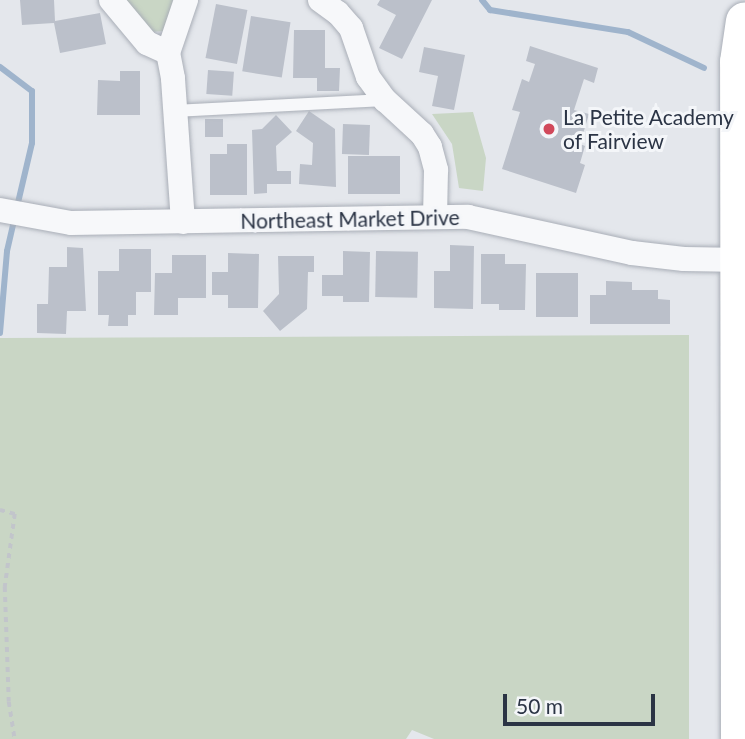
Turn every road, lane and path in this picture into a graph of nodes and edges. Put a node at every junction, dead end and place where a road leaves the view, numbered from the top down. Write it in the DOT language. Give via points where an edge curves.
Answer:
graph roads {
  1 [pos="111,0"];
  2 [pos="186,0"];
  3 [pos="320,0"];
  4 [pos="729,0"];
  5 [pos="745,21"];
  6 [pos="168,54"];
  7 [pos="739,62"];
  8 [pos="385,100"];
  9 [pos="175,111"];
  10 [pos="0,210"];
  11 [pos="435,217"];
  12 [pos="183,222"];
  13 [pos="743,259"];
  14 [pos="0,510"];
  15 [pos="15,739"];
  16 [pos="740,739"];
  1 -- 6 [label="street" via="147,43"];
  2 -- 6 [label="street"];
  3 -- 8 [label="street" via="351,28 368,77"];
  4 -- 7 [label="main road"];
  5 -- 7 [label="main road"];
  6 -- 9 [label="street"];
  7 -- 13 [label="main road"];
  8 -- 9 [label="lane"];
  8 -- 11 [label="street" via="430,147 436,170"];
  9 -- 12 [label="street"];
  10 -- 12 [label="street, Northeast Market Drive" via="71,223"];
  11 -- 12 [label="street, Northeast Market Drive"];
  11 -- 13 [label="street, Northeast Market Drive" via="468,217 632,253"];
  13 -- 16 [label="main road"];
  14 -- 15 [label="path" via="15,514 5,587 9,702"];
}
